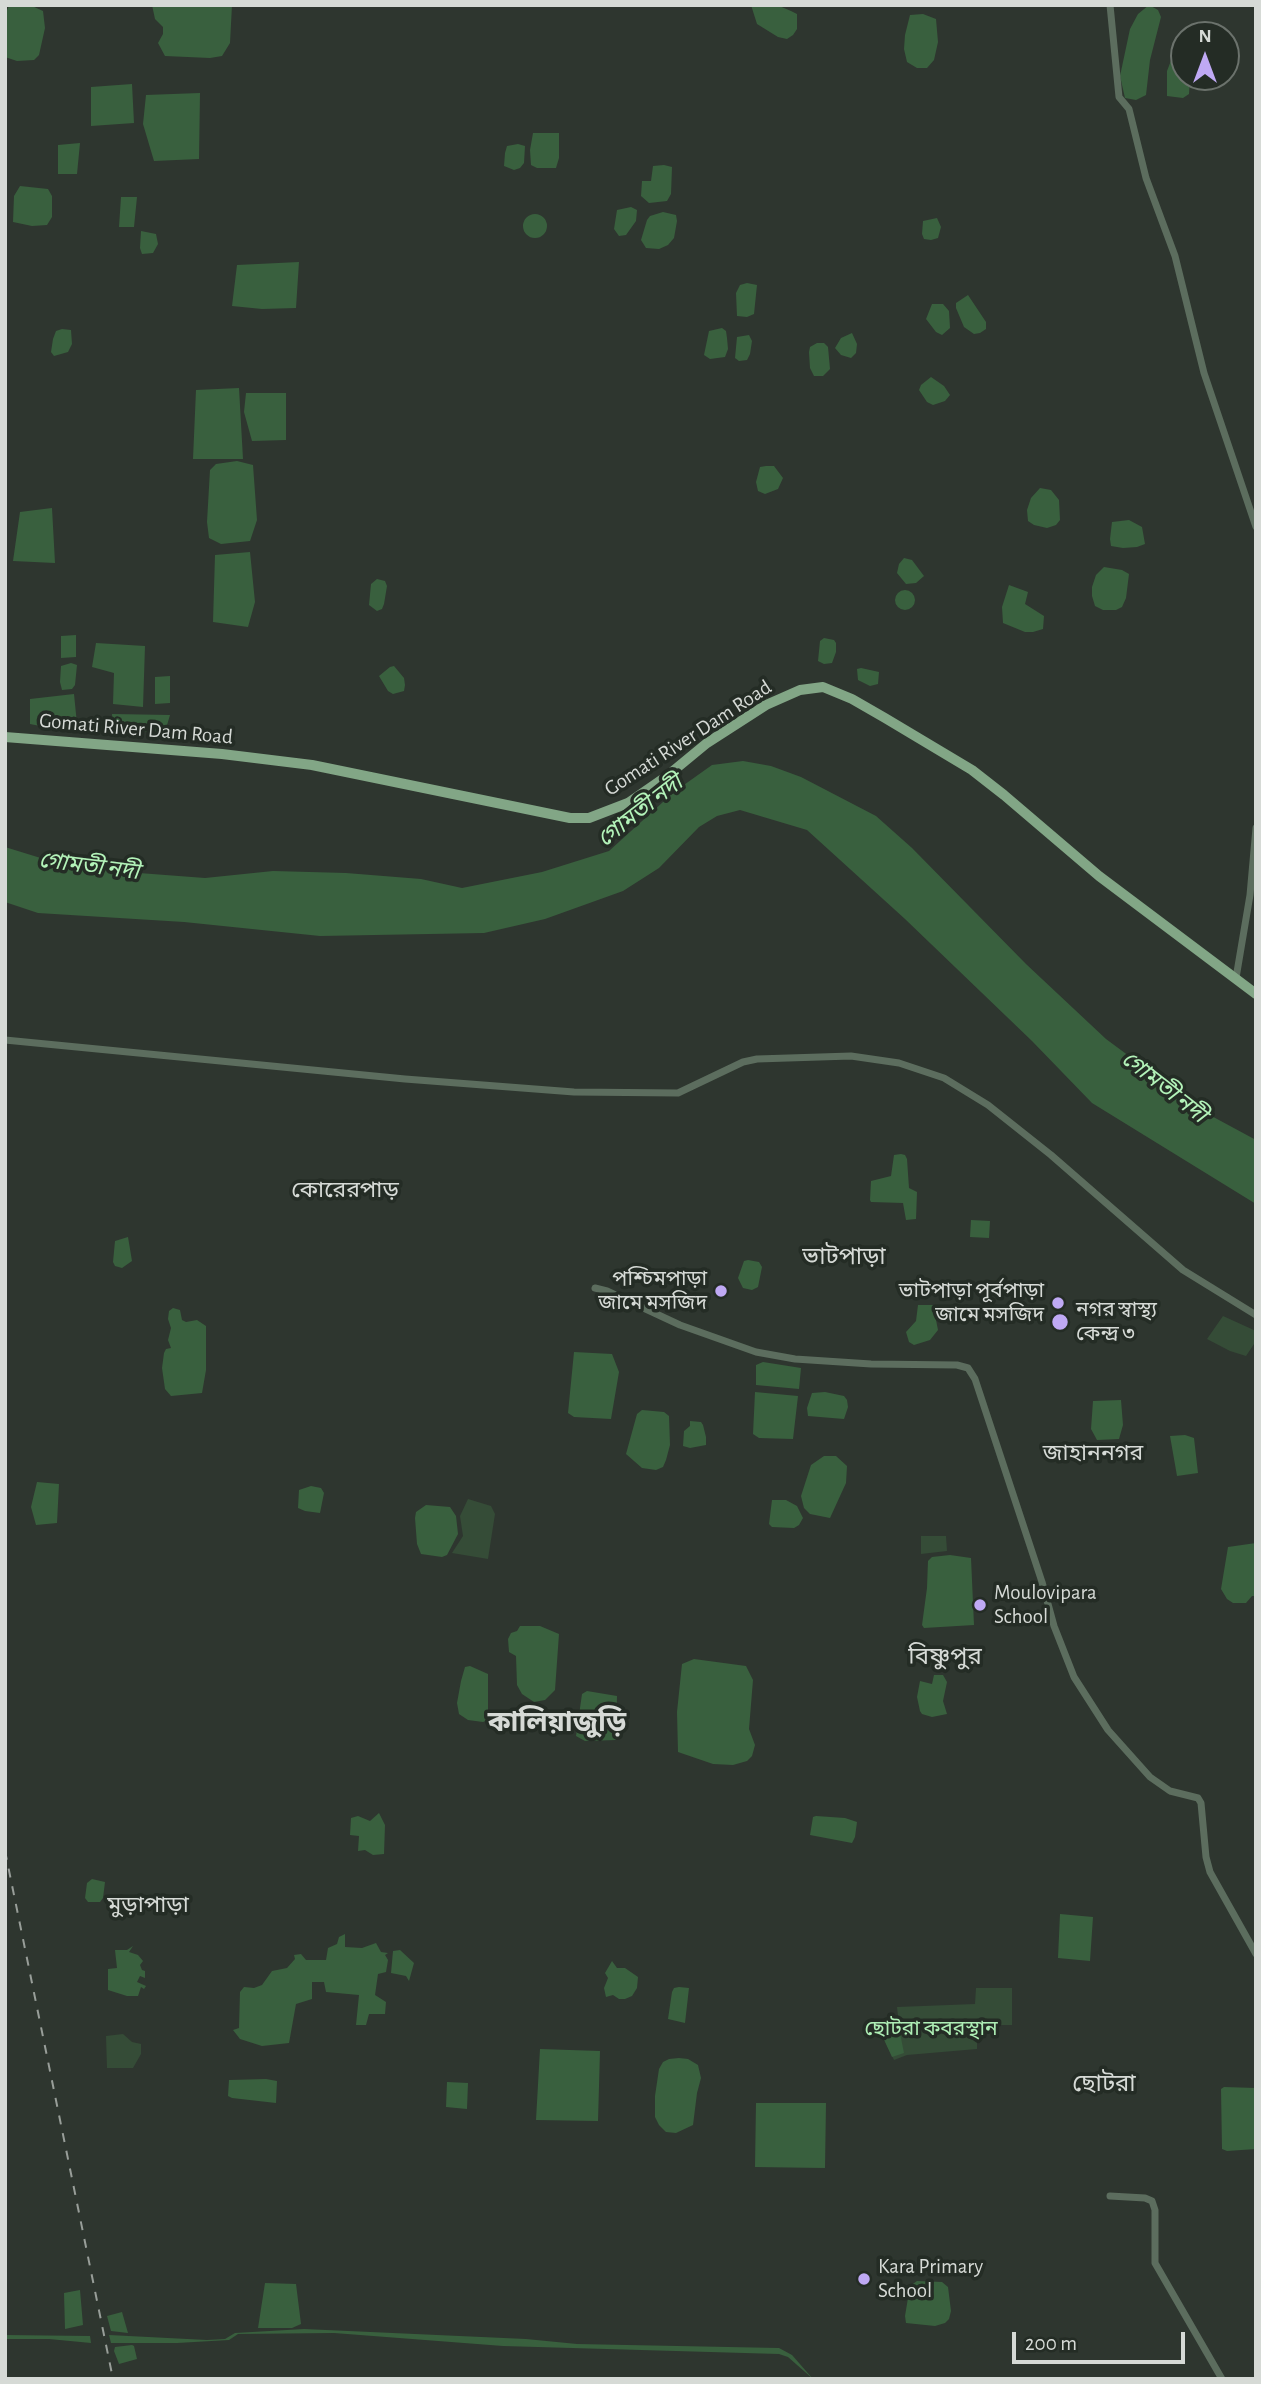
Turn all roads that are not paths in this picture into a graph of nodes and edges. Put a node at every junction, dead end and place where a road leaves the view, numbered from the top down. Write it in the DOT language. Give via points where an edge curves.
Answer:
graph roads {
  1 [pos="1110,5"];
  2 [pos="1256,527"];
  3 [pos="5,737"];
  4 [pos="1256,828"];
  5 [pos="1236,978"];
  6 [pos="1256,994"];
  7 [pos="5,1040"];
  8 [pos="595,1288"];
  9 [pos="1256,1315"];
  10 [pos="1256,1954"];
  11 [pos="1110,2196"];
  12 [pos="1222,2379"];
  1 -- 2 [label="street" via="1119,97 1129,109 1146,178 1175,256 1204,373"];
  3 -- 5 [label="main road, Gomati River Dam Road" via="312,765 570,818 589,818 628,803 766,705 800,690 823,687 852,699 972,770 1099,876"];
  4 -- 5 [label="street" via="1251,895"];
  5 -- 6 [label="main road, Gomati River Dam Road"];
  7 -- 9 [label="street" via="574,1092 678,1093 757,1059 851,1056 899,1063 944,1078 988,1105 1183,1270"];
  8 -- 10 [label="street" via="756,1352 795,1359 968,1368 1074,1677 1108,1730 1150,1777 1170,1791 1198,1798 1210,1872"];
  11 -- 12 [label="street" via="1152,2201 1155,2263"];
}
